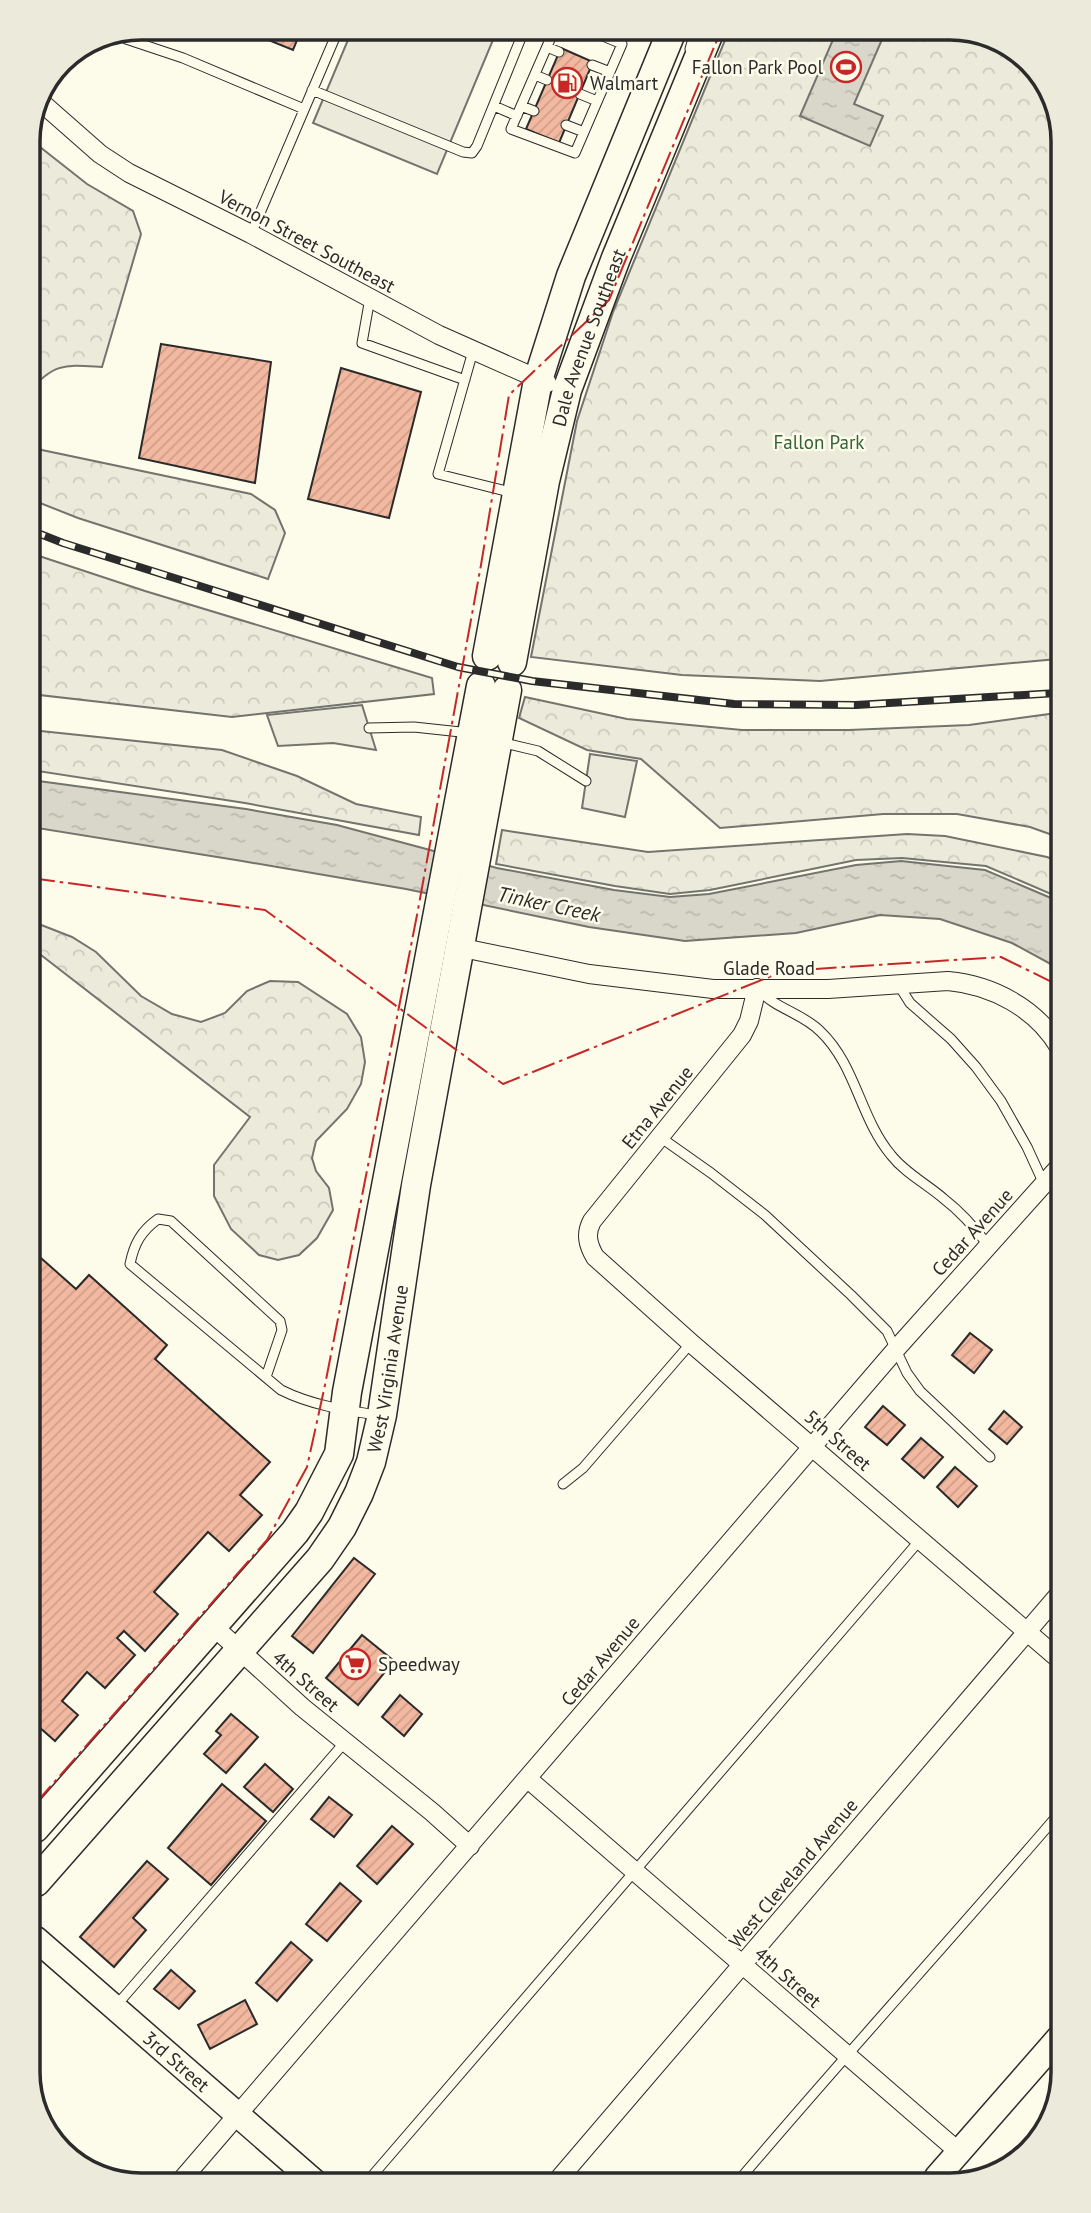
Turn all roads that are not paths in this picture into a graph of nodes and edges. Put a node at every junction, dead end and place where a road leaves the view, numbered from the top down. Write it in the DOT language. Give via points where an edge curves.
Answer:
graph roads {
  1 [pos="334,40"];
  2 [pos="520,40"];
  3 [pos="550,40"];
  4 [pos="612,40"];
  5 [pos="668,40"];
  6 [pos="692,40"];
  7 [pos="706,40"];
  8 [pos="131,41"];
  9 [pos="547,47"];
  10 [pos="559,52"];
  11 [pos="592,65"];
  12 [pos="610,72"];
  13 [pos="535,75"];
  14 [pos="547,80"];
  15 [pos="312,90"];
  16 [pos="580,94"];
  17 [pos="597,101"];
  18 [pos="494,106"];
  19 [pos="521,106"];
  20 [pos="679,106"];
  21 [pos="47,107"];
  22 [pos="304,109"];
  23 [pos="534,111"];
  24 [pos="517,116"];
  25 [pos="566,125"];
  26 [pos="584,132"];
  27 [pos="250,234"];
  28 [pos="370,298"];
  29 [pos="473,351"];
  30 [pos="465,380"];
  31 [pos="538,380"];
  32 [pos="567,390"];
  33 [pos="516,494"];
  34 [pos="494,688"];
  35 [pos="369,728"];
  36 [pos="482,751"];
  37 [pos="586,781"];
  38 [pos="452,933"];
  39 [pos="898,984"];
  40 [pos="757,988"];
  41 [pos="1051,1037"];
  42 [pos="660,1137"];
  43 [pos="1051,1176"];
  44 [pos="1044,1184"];
  45 [pos="988,1245"];
  46 [pos="590,1248"];
  47 [pos="691,1343"];
  48 [pos="897,1348"];
  49 [pos="266,1377"];
  50 [pos="346,1410"];
  51 [pos="382,1415"];
  52 [pos="813,1447"];
  53 [pos="990,1457"];
  54 [pos="564,1484"];
  55 [pos="920,1540"];
  56 [pos="1051,1604"];
  57 [pos="214,1626"];
  58 [pos="1027,1632"];
  59 [pos="240,1650"];
  60 [pos="1051,1652"];
  61 [pos="345,1742"];
  62 [pos="527,1779"];
  63 [pos="40,1822"];
  64 [pos="1051,1823"];
  65 [pos="470,1846"];
  66 [pos="635,1872"];
  67 [pos="40,1877"];
  68 [pos="40,1943"];
  69 [pos="742,1966"];
  70 [pos="114,2008"];
  71 [pos="1051,2047"];
  72 [pos="848,2056"];
  73 [pos="237,2114"];
  74 [pos="959,2152"];
  75 [pos="187,2173"];
  76 [pos="305,2173"];
  77 [pos="375,2173"];
  78 [pos="564,2173"];
  79 [pos="745,2173"];
  80 [pos="941,2173"];
  1 -- 15 [label="lane"];
  2 -- 18 [label="lane"];
  3 -- 9 [label="lane"];
  4 -- 12 [label="lane" via="622,44"];
  5 -- 31 [label="main road, Dale Avenue Southeast" via="571,276"];
  6 -- 20 [label="lane"];
  7 -- 20 [label="main road, Dale Avenue Southeast"];
  8 -- 22 [label="lane"];
  9 -- 10 [label="lane"];
  9 -- 13 [label="lane"];
  11 -- 12 [label="lane"];
  12 -- 17 [label="lane"];
  13 -- 14 [label="lane"];
  13 -- 19 [label="lane"];
  15 -- 18 [label="lane" via="471,153"];
  15 -- 22 [label="lane"];
  16 -- 17 [label="lane"];
  17 -- 26 [label="lane"];
  18 -- 24 [label="lane"];
  19 -- 23 [label="lane"];
  19 -- 24 [label="lane"];
  20 -- 32 [label="main road, Dale Avenue Southeast"];
  21 -- 27 [label="street, Vernon Street Southeast" via="129,173"];
  22 -- 27 [label="lane"];
  24 -- 26 [label="lane" via="511,128 575,153"];
  25 -- 26 [label="lane"];
  27 -- 28 [label="street, Vernon Street Southeast"];
  28 -- 29 [label="street, Vernon Street Southeast"];
  28 -- 30 [label="lane" via="362,343"];
  29 -- 30 [label="lane"];
  29 -- 31 [label="street, Vernon Street Southeast"];
  30 -- 33 [label="lane" via="438,474"];
  31 -- 32 [label="street, Vernon Street Southeast"];
  31 -- 33 [label="main road, Dale Avenue Southeast"];
  32 -- 33 [label="main road, Dale Avenue Southeast" via="500,659"];
  34 -- 36 [label="main road"];
  35 -- 36 [label="lane" via="414,727"];
  36 -- 37 [label="lane" via="538,751"];
  36 -- 38 [label="main road, West Virginia Avenue"];
  38 -- 40 [label="street, Glade Road" via="589,974 713,989"];
  38 -- 50 [label="main road, West Virginia Avenue"];
  38 -- 51 [label="main road, West Virginia Avenue"];
  39 -- 40 [label="street, Glade Road"];
  39 -- 41 [label="street, Glade Road" via="948,981 987,988 1012,1000"];
  39 -- 44 [label="lane" via="909,1003 951,1040 1001,1101"];
  40 -- 42 [label="street, Etna Avenue" via="742,1035"];
  40 -- 45 [label="lane" via="773,1004 819,1030 846,1064 889,1154 970,1222"];
  42 -- 46 [label="street, Etna Avenue" via="592,1221 587,1236"];
  42 -- 48 [label="lane" via="765,1215 887,1331"];
  43 -- 44 [label="street, Cedar Avenue"];
  44 -- 45 [label="street, Cedar Avenue"];
  45 -- 48 [label="street, Cedar Avenue"];
  46 -- 47 [label="street, 5th Street"];
  47 -- 52 [label="street, 5th Street"];
  47 -- 54 [label="lane"];
  48 -- 52 [label="street, Cedar Avenue"];
  48 -- 53 [label="lane" via="920,1391"];
  49 -- 49 [label="lane" via="282,1330 280,1321 171,1222 158,1219 145,1228 130,1264"];
  49 -- 50 [label="lane" via="295,1397"];
  50 -- 51 [label="lane"];
  50 -- 57 [label="main road, West Virginia Avenue" via="339,1454 309,1512"];
  51 -- 59 [label="main road, West Virginia Avenue" via="371,1462 342,1527"];
  52 -- 55 [label="street, 5th Street"];
  52 -- 62 [label="street, Cedar Avenue"];
  55 -- 58 [label="street, 5th Street"];
  55 -- 66 [label="lane"];
  56 -- 58 [label="street, West Cleveland Avenue"];
  57 -- 59 [label="street, 4th Street"];
  57 -- 63 [label="main road, West Virginia Avenue"];
  58 -- 60 [label="street, 5th Street"];
  58 -- 69 [label="street, West Cleveland Avenue"];
  59 -- 61 [label="street, 4th Street"];
  59 -- 67 [label="main road, West Virginia Avenue"];
  61 -- 65 [label="street, 4th Street"];
  61 -- 70 [label="lane"];
  62 -- 65 [label="street, Cedar Avenue"];
  62 -- 66 [label="street, 4th Street"];
  64 -- 72 [label="lane"];
  65 -- 73 [label="street, Cedar Avenue"];
  66 -- 69 [label="street, 4th Street"];
  66 -- 77 [label="lane"];
  68 -- 70 [label="street, 3rd Street"];
  69 -- 72 [label="street, 4th Street"];
  69 -- 78 [label="street, West Cleveland Avenue"];
  70 -- 73 [label="street, 3rd Street"];
  71 -- 74 [label="street"];
  72 -- 74 [label="street, 4th Street"];
  72 -- 79 [label="lane"];
  73 -- 75 [label="street, Cedar Avenue"];
  73 -- 76 [label="street, 3rd Street"];
  74 -- 80 [label="street"];
}
